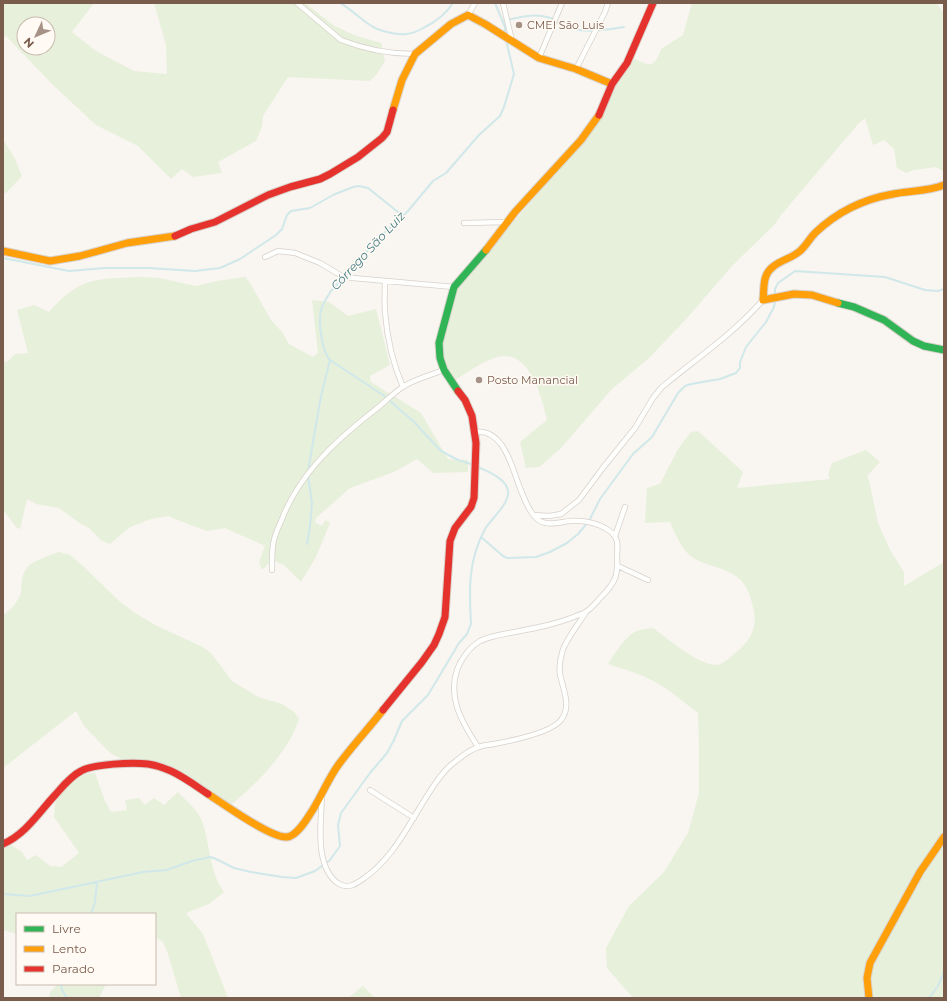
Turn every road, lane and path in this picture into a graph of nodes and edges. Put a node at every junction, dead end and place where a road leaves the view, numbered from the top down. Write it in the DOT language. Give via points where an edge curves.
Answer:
graph roads {
  1 [pos="296,3"];
  2 [pos="475,3"];
  3 [pos="503,3"];
  4 [pos="562,3"];
  5 [pos="608,3"];
  6 [pos="653,3"];
  7 [pos="468,15"];
  8 [pos="513,43"];
  9 [pos="415,54"];
  10 [pos="539,58"];
  11 [pos="576,69"];
  12 [pos="612,84"];
  13 [pos="944,185"];
  14 [pos="508,222"];
  15 [pos="464,223"];
  16 [pos="3,251"];
  17 [pos="265,256"];
  18 [pos="385,281"];
  19 [pos="454,287"];
  20 [pos="763,300"];
  21 [pos="944,350"];
  22 [pos="444,370"];
  23 [pos="403,387"];
  24 [pos="475,432"];
  25 [pos="625,507"];
  26 [pos="534,515"];
  27 [pos="615,536"];
  28 [pos="618,566"];
  29 [pos="272,570"];
  30 [pos="648,580"];
  31 [pos="586,612"];
  32 [pos="478,747"];
  33 [pos="370,790"];
  34 [pos="322,795"];
  35 [pos="414,818"];
  36 [pos="944,837"];
  37 [pos="3,844"];
  38 [pos="869,998"];
  1 -- 9 [label="street" via="341,40 389,52"];
  2 -- 7 [label="street"];
  3 -- 8 [label="street"];
  4 -- 10 [label="street"];
  5 -- 11 [label="street"];
  6 -- 12 [label="street" via="630,57"];
  7 -- 8 [label="street"];
  7 -- 9 [label="street" via="451,24"];
  8 -- 10 [label="street"];
  9 -- 16 [label="street" via="397,94 382,138 344,167 320,180 268,195 215,222 159,240 127,243 55,261"];
  10 -- 11 [label="street"];
  11 -- 12 [label="street"];
  12 -- 14 [label="street" via="592,126"];
  13 -- 20 [label="street" via="931,190 883,196 835,217 814,234 800,252 770,268 765,277"];
  14 -- 15 [label="street"];
  14 -- 19 [label="street"];
  17 -- 18 [label="street" via="278,251 295,253 320,263 342,276"];
  18 -- 19 [label="street"];
  18 -- 23 [label="street" via="384,311"];
  19 -- 22 [label="street" via="439,343"];
  20 -- 21 [label="street" via="794,294 812,295 854,307 884,320 913,341"];
  20 -- 26 [label="street" via="736,328 657,391 635,428 578,500 561,514"];
  22 -- 23 [label="street"];
  22 -- 24 [label="street" via="465,400"];
  23 -- 29 [label="street" via="352,428 302,481 277,530 273,544"];
  24 -- 26 [label="street" via="491,434 500,443"];
  24 -- 34 [label="street" via="474,498 450,541 445,617 439,634 422,662 338,765"];
  25 -- 27 [label="street"];
  26 -- 27 [label="street" via="545,523 586,521 603,527"];
  27 -- 28 [label="street"];
  28 -- 30 [label="street"];
  28 -- 31 [label="street" via="614,582"];
  31 -- 32 [label="street" via="562,651 560,672 567,704 565,715 560,722 551,728 524,737"];
  31 -- 32 [label="street" via="555,624 498,635 481,641 470,649 457,670 454,683 461,718"];
  32 -- 35 [label="street" via="464,754 445,771"];
  33 -- 35 [label="street"];
  34 -- 35 [label="street" via="320,846 323,860 330,876 343,886 349,887 374,872 388,857"];
  34 -- 37 [label="street" via="298,831 287,837 279,836 246,819 171,771 148,764 101,766 81,771 72,777 23,832"];
  36 -- 38 [label="street" via="920,872 870,963 867,978"];
}
